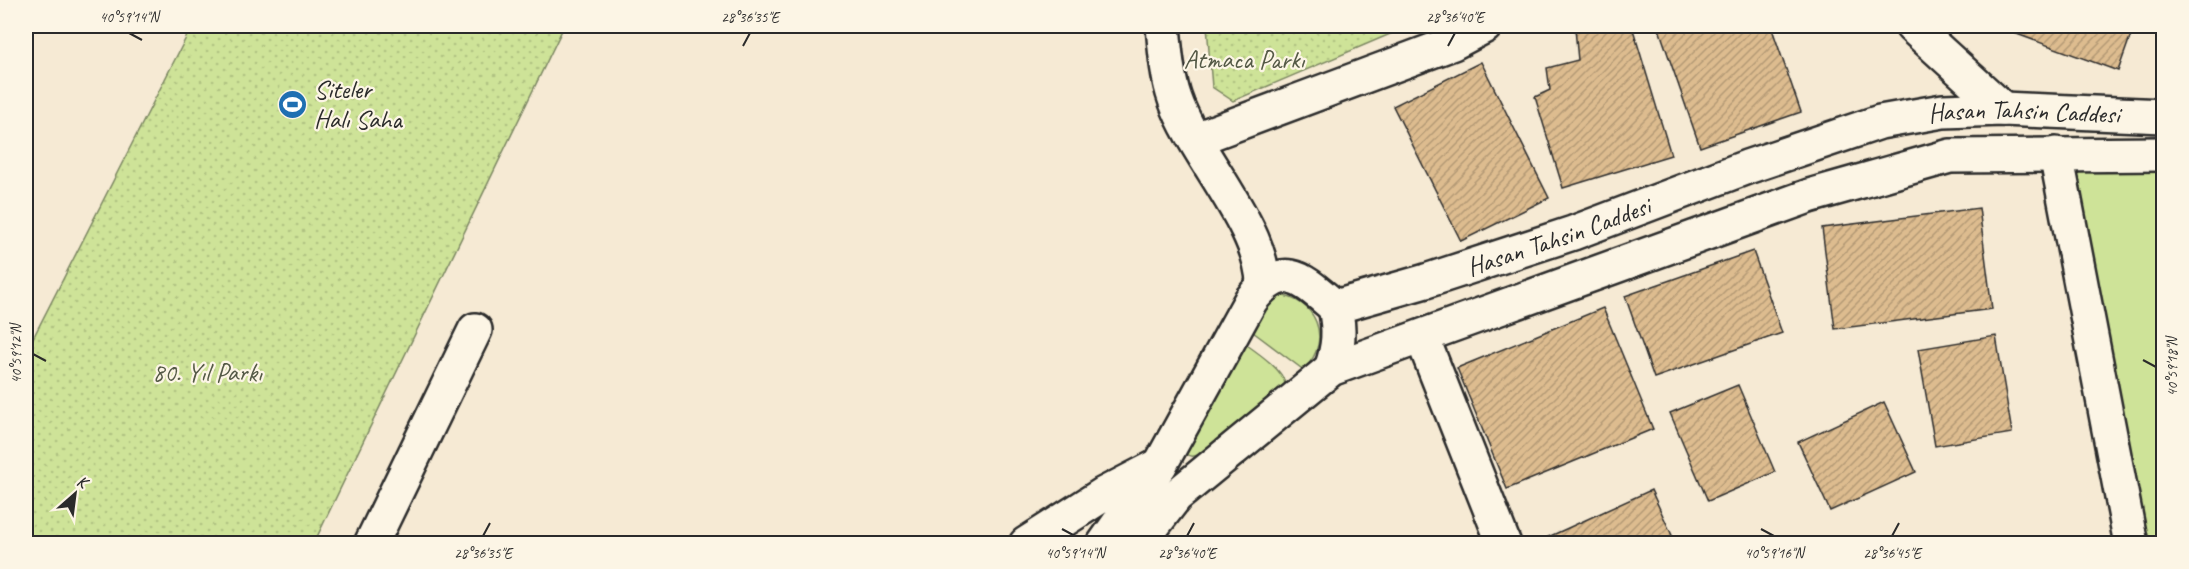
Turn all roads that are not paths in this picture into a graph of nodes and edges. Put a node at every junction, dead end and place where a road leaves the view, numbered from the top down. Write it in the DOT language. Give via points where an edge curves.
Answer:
graph roads {
  1 [pos="1163,26"];
  2 [pos="1485,26"];
  3 [pos="1912,26"];
  4 [pos="2003,109"];
  5 [pos="2163,116"];
  6 [pos="1196,139"];
  7 [pos="2163,153"];
  8 [pos="2056,154"];
  9 [pos="1234,206"];
  10 [pos="1299,277"];
  11 [pos="1263,285"];
  12 [pos="1335,307"];
  13 [pos="475,330"];
  14 [pos="1422,337"];
  15 [pos="1331,369"];
  16 [pos="1160,465"];
  17 [pos="1198,476"];
  18 [pos="371,543"];
  19 [pos="1026,543"];
  20 [pos="1104,543"];
  21 [pos="1139,543"];
  22 [pos="1504,543"];
  23 [pos="2131,543"];
  1 -- 6 [label="main road" via="1174,98"];
  2 -- 6 [label="main road" via="1453,42"];
  3 -- 4 [label="main road"];
  4 -- 5 [label="main road, Hasan Tahsin Caddesi"];
  4 -- 12 [label="main road, Hasan Tahsin Caddesi" via="1943,111 1880,122 1747,166 1573,232"];
  6 -- 9 [label="main road"];
  7 -- 8 [label="main road, Hasan Tahsin Caddesi"];
  8 -- 14 [label="main road, Hasan Tahsin Caddesi" via="1950,156 1820,192"];
  8 -- 23 [label="main road"];
  9 -- 10 [label="main road"];
  9 -- 11 [label="main road" via="1263,265"];
  10 -- 11 [label="main road" via="1281,277"];
  10 -- 12 [label="main road"];
  11 -- 16 [label="main road"];
  12 -- 15 [label="main road" via="1339,339"];
  13 -- 18 [label="main road"];
  14 -- 15 [label="main road, Hasan Tahsin Caddesi"];
  14 -- 22 [label="main road"];
  15 -- 17 [label="main road, Hasan Tahsin Caddesi"];
  16 -- 17 [label="main road" via="1168,476 1181,482"];
  16 -- 19 [label="main road" via="1104,494"];
  16 -- 20 [label="main road"];
  17 -- 21 [label="main road, Hasan Tahsin Caddesi" via="1176,496"];
}
